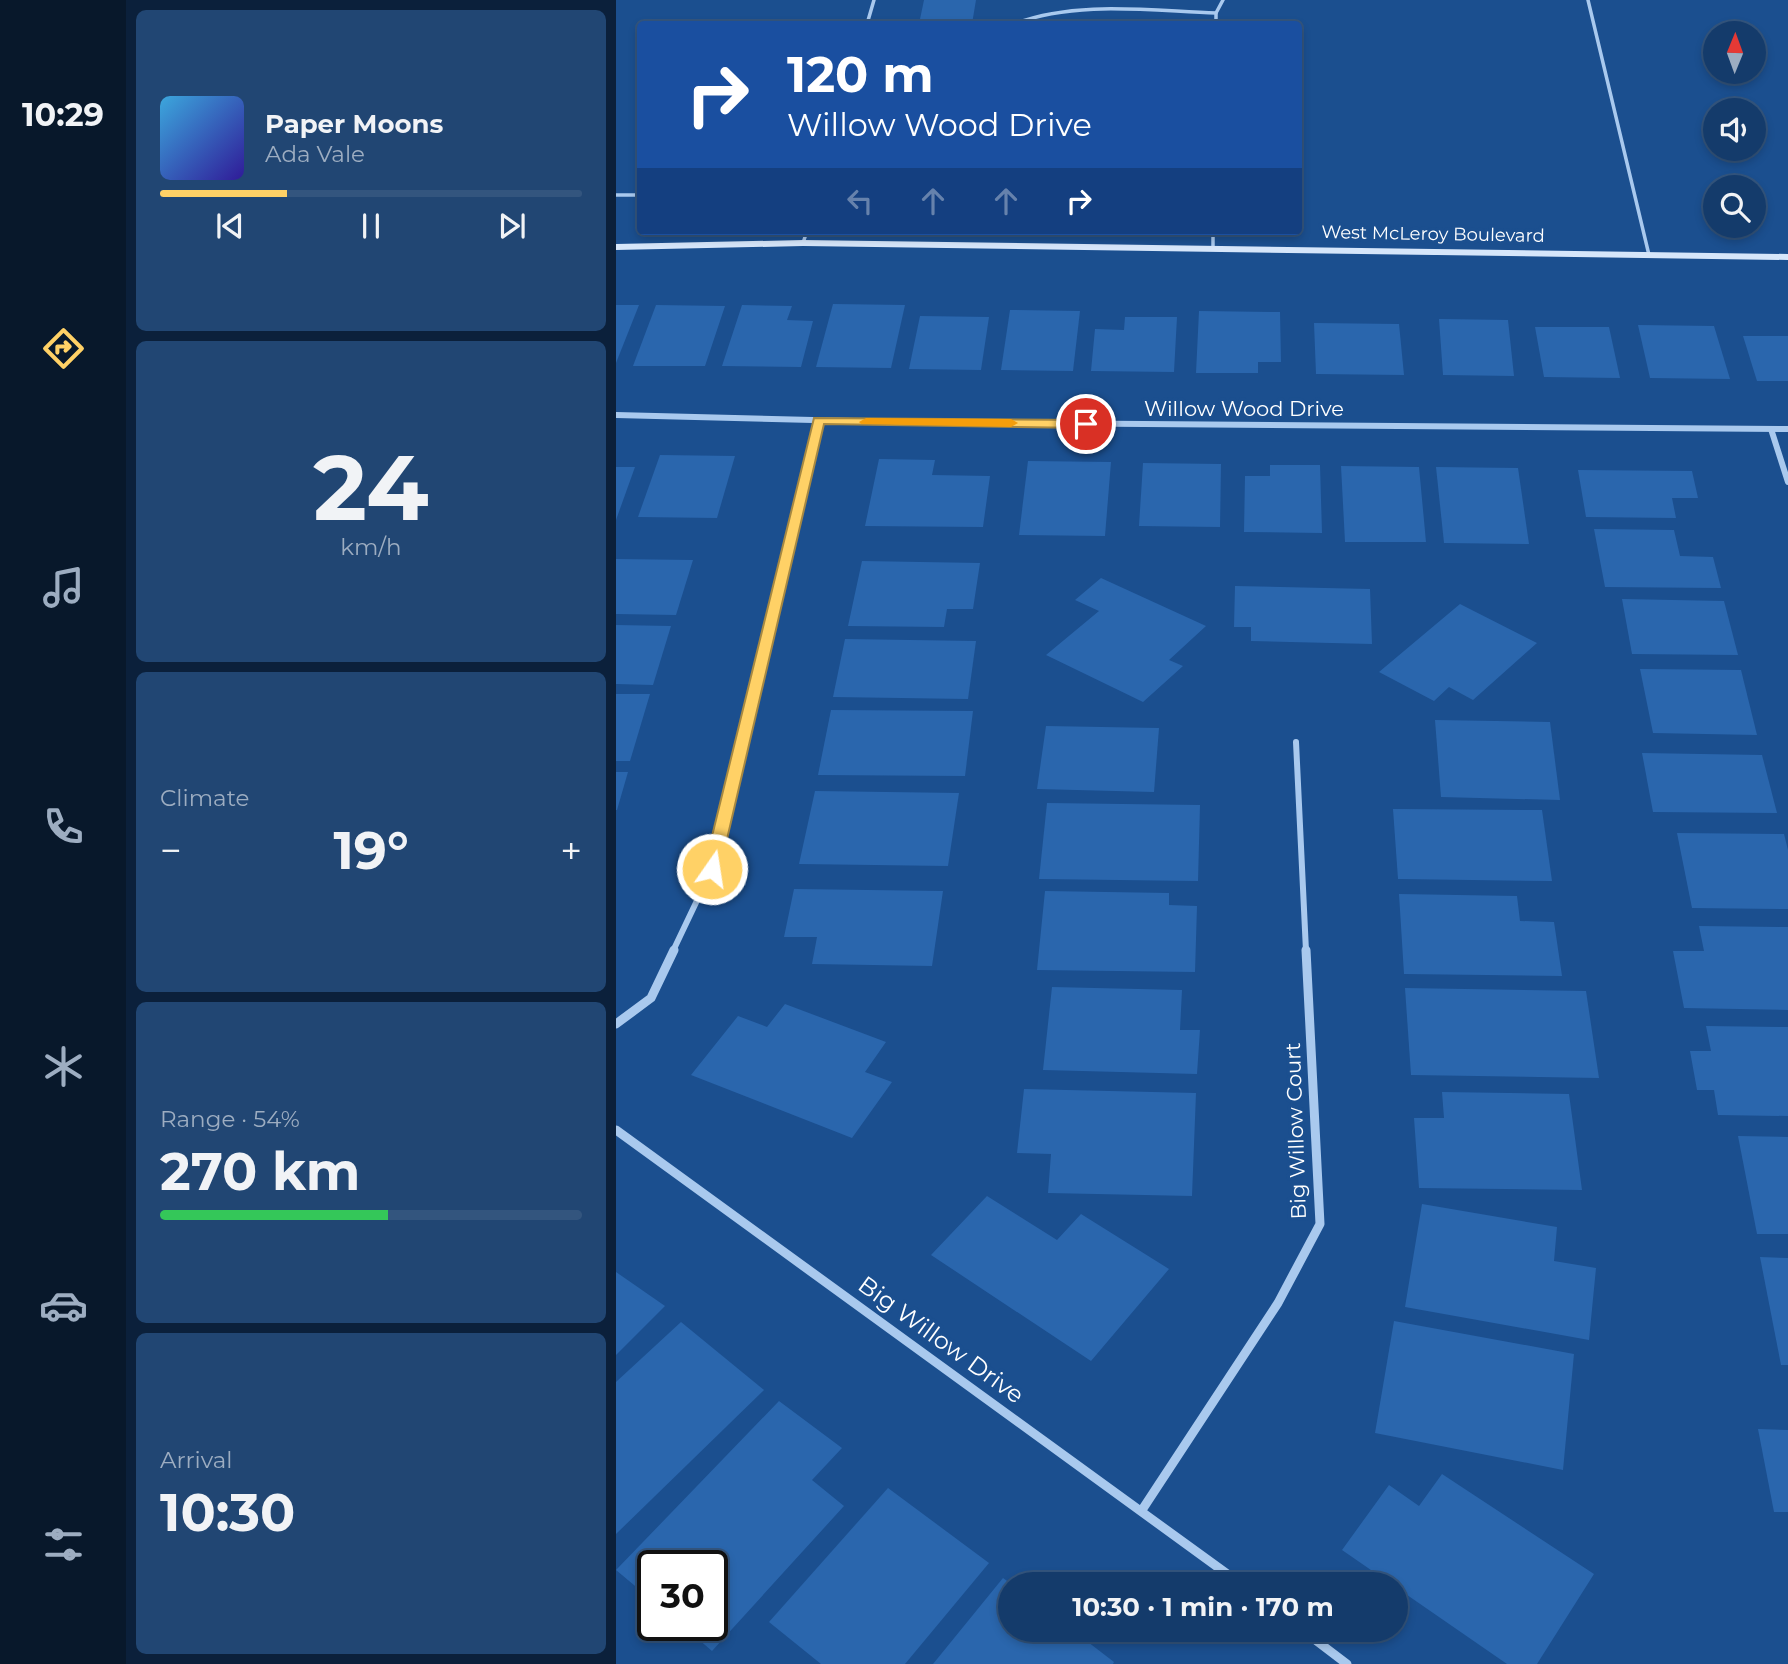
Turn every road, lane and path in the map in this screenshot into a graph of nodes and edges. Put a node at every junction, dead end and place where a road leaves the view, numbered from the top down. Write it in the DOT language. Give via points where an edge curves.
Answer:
graph roads {
  1 [pos="874,0"];
  2 [pos="1223,0"];
  3 [pos="1588,0"];
  4 [pos="1216,13"];
  5 [pos="868,21"];
  6 [pos="1019,21"];
  7 [pos="1216,21"];
  8 [pos="616,195"];
  9 [pos="637,195"];
  10 [pos="806,235"];
  11 [pos="1213,235"];
  12 [pos="803,243"];
  13 [pos="616,247"];
  14 [pos="1213,249"];
  15 [pos="1648,255"];
  16 [pos="1788,257"];
  17 [pos="616,415"];
  18 [pos="818,421"];
  19 [pos="1771,429"];
  20 [pos="1788,429"];
  21 [pos="1788,482"];
  22 [pos="1296,742"];
  23 [pos="616,1024"];
  24 [pos="616,1130"];
  25 [pos="1142,1510"];
  26 [pos="1225,1572"];
  27 [pos="1318,1642"];
  28 [pos="1348,1664"];
  1 -- 5 [label="lane"];
  2 -- 4 [label="lane"];
  3 -- 15 [label="lane"];
  4 -- 6 [label="lane" via="1054,11"];
  4 -- 7 [label="lane"];
  8 -- 9 [label="lane"];
  10 -- 12 [label="lane"];
  11 -- 14 [label="lane"];
  12 -- 13 [label="main road, West McLeroy Boulevard"];
  12 -- 14 [label="main road, West McLeroy Boulevard"];
  14 -- 15 [label="main road, West McLeroy Boulevard"];
  15 -- 16 [label="main road, West McLeroy Boulevard"];
  17 -- 18 [label="street, Willow Wood Drive"];
  18 -- 19 [label="street, Willow Wood Drive"];
  18 -- 23 [label="street" via="712,869 651,998"];
  19 -- 20 [label="street, Willow Wood Drive"];
  19 -- 21 [label="street"];
  22 -- 25 [label="street, Big Willow Court" via="1320,1224 1278,1303"];
  24 -- 25 [label="street, Big Willow Drive"];
  25 -- 26 [label="street, Big Willow Drive"];
  27 -- 28 [label="street"];
}
